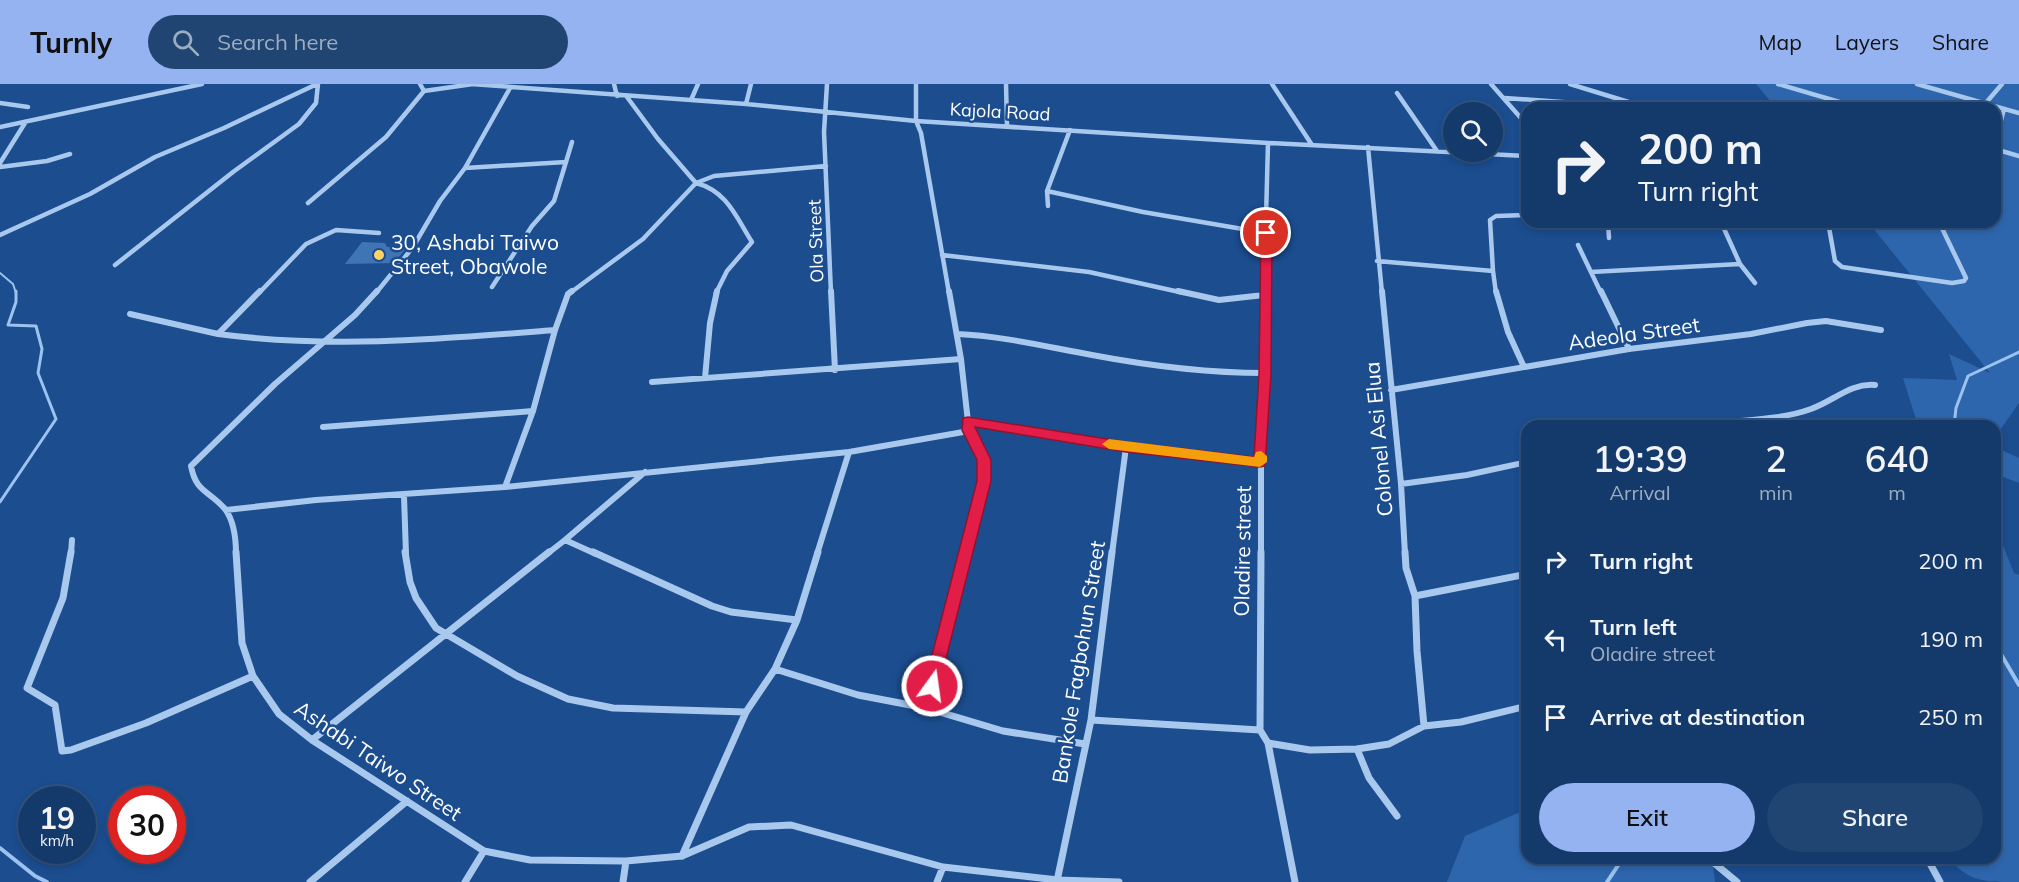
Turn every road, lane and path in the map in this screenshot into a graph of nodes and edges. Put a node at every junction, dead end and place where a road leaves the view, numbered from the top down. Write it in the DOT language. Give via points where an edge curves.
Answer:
graph roads {
  1 [pos="202,84"];
  2 [pos="317,84"];
  3 [pos="420,84"];
  4 [pos="472,84"];
  5 [pos="614,84"];
  6 [pos="698,84"];
  7 [pos="751,84"];
  8 [pos="827,84"];
  9 [pos="916,84"];
  10 [pos="1006,84"];
  11 [pos="1272,84"];
  12 [pos="1491,84"];
  13 [pos="1570,84"];
  14 [pos="1778,84"];
  15 [pos="1917,84"];
  16 [pos="2002,84"];
  17 [pos="510,88"];
  18 [pos="424,91"];
  19 [pos="1397,93"];
  20 [pos="617,96"];
  21 [pos="627,97"];
  22 [pos="1505,98"];
  23 [pos="691,100"];
  24 [pos="1562,102"];
  25 [pos="1628,102"];
  26 [pos="1840,102"];
  27 [pos="1978,102"];
  28 [pos="1987,102"];
  29 [pos="0,103"];
  30 [pos="746,104"];
  31 [pos="28,106"];
  32 [pos="2001,109"];
  33 [pos="2004,110"];
  34 [pos="824,112"];
  35 [pos="2019,113"];
  36 [pos="1521,118"];
  37 [pos="916,121"];
  38 [pos="25,123"];
  39 [pos="1006,126"];
  40 [pos="0,128"];
  41 [pos="2001,128"];
  42 [pos="1070,130"];
  43 [pos="572,142"];
  44 [pos="1268,143"];
  45 [pos="1312,145"];
  46 [pos="1368,147"];
  47 [pos="1437,151"];
  48 [pos="2001,151"];
  49 [pos="70,153"];
  50 [pos="1521,156"];
  51 [pos="2019,156"];
  52 [pos="566,162"];
  53 [pos="0,163"];
  54 [pos="826,166"];
  55 [pos="0,167"];
  56 [pos="465,168"];
  57 [pos="696,183"];
  58 [pos="1047,191"];
  59 [pos="308,203"];
  60 [pos="1048,206"];
  61 [pos="1521,215"];
  62 [pos="1608,228"];
  63 [pos="1724,228"];
  64 [pos="1829,228"];
  65 [pos="1942,228"];
  66 [pos="379,233"];
  67 [pos="1266,233"];
  68 [pos="0,235"];
  69 [pos="1609,238"];
  70 [pos="1578,245"];
  71 [pos="942,255"];
  72 [pos="1377,261"];
  73 [pos="1740,264"];
  74 [pos="115,265"];
  75 [pos="1493,272"];
  76 [pos="1591,272"];
  77 [pos="1755,283"];
  78 [pos="492,287"];
  79 [pos="1264,295"];
  80 [pos="130,314"];
  81 [pos="555,330"];
  82 [pos="1881,330"];
  83 [pos="218,334"];
  84 [pos="957,334"];
  85 [pos="325,343"];
  86 [pos="1629,349"];
  87 [pos="961,358"];
  88 [pos="1524,368"];
  89 [pos="835,370"];
  90 [pos="1265,374"];
  91 [pos="705,378"];
  92 [pos="652,382"];
  93 [pos="1875,385"];
  94 [pos="1391,390"];
  95 [pos="533,411"];
  96 [pos="1723,420"];
  97 [pos="968,421"];
  98 [pos="323,427"];
  99 [pos="969,430"];
  100 [pos="1126,447"];
  101 [pos="849,452"];
  102 [pos="1260,462"];
  103 [pos="1521,463"];
  104 [pos="645,471"];
  105 [pos="1401,484"];
  106 [pos="504,487"];
  107 [pos="404,496"];
  108 [pos="226,510"];
  109 [pos="72,540"];
  110 [pos="565,540"];
  111 [pos="1521,575"];
  112 [pos="1414,596"];
  113 [pos="797,620"];
  114 [pos="446,634"];
  115 [pos="775,669"];
  116 [pos="253,676"];
  117 [pos="1521,707"];
  118 [pos="926,708"];
  119 [pos="746,712"];
  120 [pos="1091,720"];
  121 [pos="1424,726"];
  122 [pos="1260,730"];
  123 [pos="312,740"];
  124 [pos="1268,743"];
  125 [pos="1085,744"];
  126 [pos="1357,749"];
  127 [pos="407,801"];
  128 [pos="1396,816"];
  129 [pos="484,851"];
  130 [pos="682,856"];
  131 [pos="626,861"];
  132 [pos="1715,864"];
  133 [pos="1930,864"];
  134 [pos="943,867"];
  135 [pos="1058,881"];
  136 [pos="310,882"];
  137 [pos="465,882"];
  138 [pos="623,882"];
  139 [pos="937,882"];
  140 [pos="1119,882"];
  141 [pos="1294,882"];
  142 [pos="1737,882"];
  143 [pos="1940,882"];
  1 -- 38 [label="street"];
  2 -- 68 [label="street" via="155,157 90,194"];
  2 -- 74 [label="street" via="316,103 299,124"];
  3 -- 18 [label="street"];
  4 -- 17 [label="street, Kajola Road"];
  4 -- 18 [label="street, Kajola Road"];
  5 -- 20 [label="street"];
  6 -- 23 [label="street"];
  7 -- 30 [label="street"];
  8 -- 34 [label="street, Ola Street"];
  9 -- 37 [label="street"];
  10 -- 39 [label="street"];
  11 -- 45 [label="street"];
  12 -- 22 [label="street"];
  13 -- 25 [label="street"];
  14 -- 26 [label="street"];
  15 -- 27 [label="street"];
  16 -- 28 [label="street"];
  17 -- 20 [label="street, Kajola Road"];
  17 -- 56 [label="street, Ashabi Taiwo Street"];
  18 -- 59 [label="street" via="382,139"];
  19 -- 47 [label="street"];
  20 -- 21 [label="street, Kajola Road"];
  21 -- 23 [label="street, Kajola Road"];
  21 -- 57 [label="street"];
  22 -- 24 [label="street"];
  22 -- 36 [label="street"];
  23 -- 30 [label="street, Kajola Road"];
  29 -- 31 [label="street"];
  30 -- 34 [label="street, Kajola Road"];
  32 -- 33 [label="street"];
  33 -- 35 [label="street"];
  33 -- 41 [label="street"];
  34 -- 37 [label="street, Kajola Road"];
  34 -- 54 [label="street, Ola Street"];
  37 -- 39 [label="street, Kajola Road"];
  37 -- 71 [label="street"];
  38 -- 40 [label="street"];
  38 -- 53 [label="street"];
  39 -- 42 [label="street, Kajola Road"];
  42 -- 44 [label="street, Kajola Road"];
  42 -- 58 [label="street"];
  43 -- 52 [label="street"];
  44 -- 45 [label="street, Kajola Road"];
  44 -- 67 [label="street, Oladire street"];
  45 -- 46 [label="street, Kajola Road"];
  46 -- 47 [label="street, Kajola Road"];
  46 -- 72 [label="street, Colonel Asi Elua"];
  47 -- 50 [label="street, Kajola Road"];
  48 -- 51 [label="street"];
  49 -- 55 [label="street" via="47,161"];
  52 -- 56 [label="street"];
  52 -- 78 [label="street" via="554,201 532,226"];
  54 -- 57 [label="street" via="714,176"];
  54 -- 89 [label="street, Ola Street"];
  56 -- 85 [label="street, Ashabi Taiwo Street" via="413,247 363,306"];
  57 -- 81 [label="street" via="643,239 568,294"];
  57 -- 91 [label="street" via="722,195 752,242 717,291"];
  58 -- 60 [label="street"];
  58 -- 67 [label="street"];
  61 -- 75 [label="street" via="1496,216 1490,220"];
  62 -- 69 [label="street"];
  63 -- 73 [label="street"];
  64 -- 65 [label="street" via="1835,261 1842,267 1960,283 1966,278"];
  66 -- 83 [label="street" via="336,230 306,243"];
  67 -- 79 [label="street, Oladire street"];
  70 -- 76 [label="street"];
  71 -- 79 [label="street" via="1089,272 1219,300"];
  71 -- 84 [label="street"];
  72 -- 75 [label="street"];
  72 -- 94 [label="street, Colonel Asi Elua"];
  73 -- 76 [label="street"];
  73 -- 77 [label="street"];
  75 -- 88 [label="street" via="1497,303 1509,340"];
  76 -- 86 [label="street"];
  79 -- 90 [label="street, Oladire street"];
  80 -- 83 [label="street"];
  81 -- 85 [label="street" via="367,344"];
  81 -- 95 [label="street"];
  82 -- 86 [label="street, Adeola Street" via="1826,321 1807,322 1751,334"];
  83 -- 85 [label="street"];
  84 -- 87 [label="street"];
  84 -- 90 [label="street" via="1202,372"];
  85 -- 108 [label="street, Ashabi Taiwo Street" via="275,384 191,466 194,482"];
  86 -- 88 [label="street, Adeola Street"];
  87 -- 89 [label="street"];
  87 -- 97 [label="street"];
  88 -- 94 [label="street, Adeola Street"];
  89 -- 91 [label="street"];
  90 -- 102 [label="street, Oladire street"];
  91 -- 92 [label="street"];
  93 -- 96 [label="street" via="1865,384 1796,413"];
  94 -- 105 [label="street, Colonel Asi Elua"];
  95 -- 98 [label="street"];
  95 -- 106 [label="street"];
  97 -- 99 [label="street"];
  97 -- 100 [label="street"];
  99 -- 101 [label="street"];
  99 -- 118 [label="street" via="984,460 984,481"];
  100 -- 102 [label="street"];
  100 -- 120 [label="street, Bankole Fagbohun Street"];
  101 -- 104 [label="street"];
  101 -- 113 [label="street"];
  102 -- 122 [label="street, Oladire street"];
  103 -- 105 [label="street"];
  104 -- 106 [label="street"];
  104 -- 110 [label="street"];
  105 -- 112 [label="street, Colonel Asi Elua" via="1406,568"];
  106 -- 107 [label="street"];
  107 -- 108 [label="street"];
  107 -- 114 [label="street" via="406,569 429,621"];
  108 -- 116 [label="street, Ashabi Taiwo Street" via="236,536 242,643"];
  109 -- 116 [label="street" via="63,603 27,687 34,696 49,699 55,705 62,751 146,723"];
  110 -- 113 [label="street" via="712,606"];
  110 -- 114 [label="street"];
  111 -- 112 [label="street"];
  112 -- 121 [label="street, Colonel Asi Elua"];
  113 -- 115 [label="street"];
  114 -- 119 [label="street" via="517,676 568,699 613,708"];
  114 -- 123 [label="street"];
  115 -- 118 [label="street" via="858,695"];
  115 -- 119 [label="street"];
  116 -- 123 [label="street, Ashabi Taiwo Street" via="279,714"];
  117 -- 121 [label="street" via="1461,722"];
  118 -- 125 [label="street" via="1003,731"];
  119 -- 130 [label="street"];
  120 -- 122 [label="street"];
  120 -- 125 [label="street, Bankole Fagbohun Street"];
  121 -- 126 [label="street" via="1389,744"];
  122 -- 124 [label="street"];
  123 -- 127 [label="street, Ashabi Taiwo Street"];
  124 -- 126 [label="street" via="1310,750"];
  124 -- 141 [label="street"];
  125 -- 135 [label="street, Bankole Fagbohun Street"];
  126 -- 128 [label="street" via="1369,778"];
  127 -- 129 [label="street, Ashabi Taiwo Street"];
  127 -- 136 [label="street"];
  129 -- 131 [label="street, Ashabi Taiwo Street" via="530,860"];
  129 -- 137 [label="street"];
  130 -- 131 [label="street, Ashabi Taiwo Street"];
  130 -- 134 [label="street, Ashabi Taiwo Street" via="749,827 791,825"];
  131 -- 138 [label="street"];
  132 -- 142 [label="street"];
  133 -- 143 [label="street"];
  134 -- 135 [label="street, Ashabi Taiwo Street"];
  134 -- 139 [label="street"];
  135 -- 140 [label="street, Ashabi Taiwo Street"];
}
